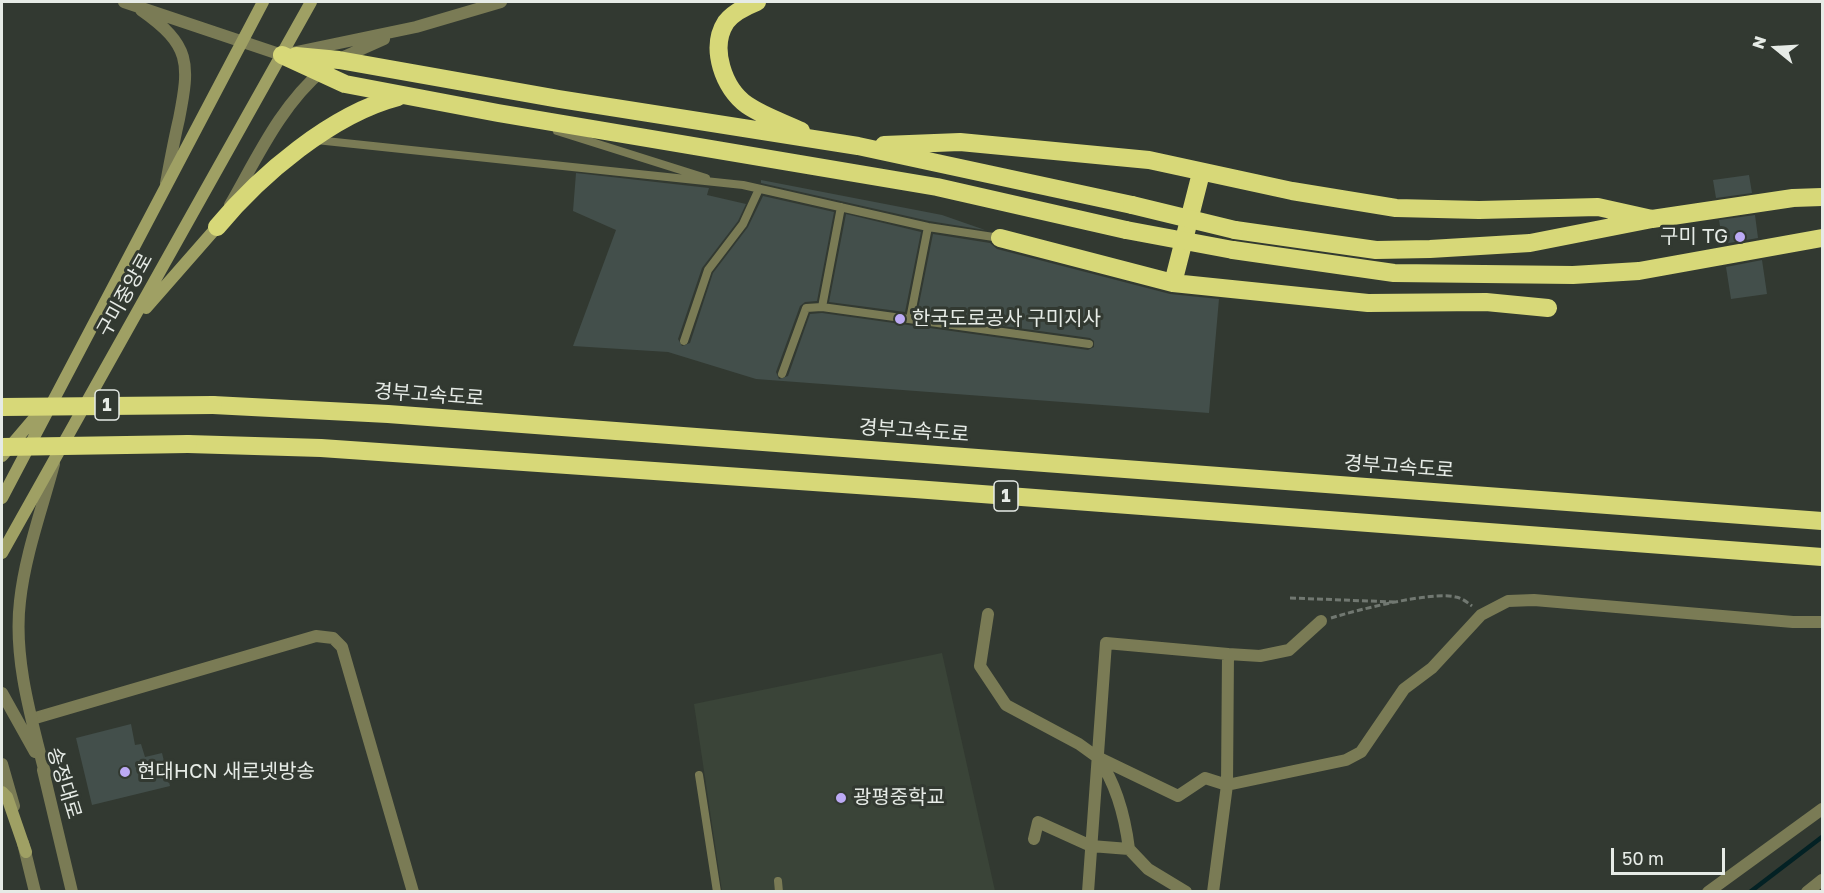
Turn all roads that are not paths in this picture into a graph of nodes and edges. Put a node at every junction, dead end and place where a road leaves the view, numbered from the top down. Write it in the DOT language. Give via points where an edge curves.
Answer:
graph roads {
  1 [pos="263,2"];
  2 [pos="311,2"];
  3 [pos="501,2"];
  4 [pos="757,2"];
  5 [pos="128,3"];
  6 [pos="416,27"];
  7 [pos="242,41"];
  8 [pos="282,55"];
  9 [pos="339,60"];
  10 [pos="320,72"];
  11 [pos="405,95"];
  12 [pos="498,113"];
  13 [pos="313,140"];
  14 [pos="819,140"];
  15 [pos="858,146"];
  16 [pos="1201,172"];
  17 [pos="720,183"];
  18 [pos="165,188"];
  19 [pos="759,189"];
  20 [pos="1822,197"];
  21 [pos="841,207"];
  22 [pos="1652,219"];
  23 [pos="217,227"];
  24 [pos="928,227"];
  25 [pos="1000,238"];
  26 [pos="1822,238"];
  27 [pos="1173,283"];
  28 [pos="822,308"];
  29 [pos="1548,308"];
  30 [pos="910,319"];
  31 [pos="129,327"];
  32 [pos="684,340"];
  33 [pos="1089,344"];
  34 [pos="782,374"];
  35 [pos="58,392"];
  36 [pos="2,407"];
  37 [pos="2,447"];
  38 [pos="57,454"];
  39 [pos="2,456"];
  40 [pos="2,498"];
  41 [pos="1822,521"];
  42 [pos="2,553"];
  43 [pos="1822,557"];
  44 [pos="988,614"];
  45 [pos="1321,621"];
  46 [pos="1822,622"];
  47 [pos="1228,654"];
  48 [pos="2,693"];
  49 [pos="32,719"];
  50 [pos="1097,757"];
  51 [pos="2,764"];
  52 [pos="699,776"];
  53 [pos="46,777"];
  54 [pos="1227,785"];
  55 [pos="2,792"];
  56 [pos="1822,809"];
  57 [pos="1034,838"];
  58 [pos="1091,846"];
  59 [pos="1129,849"];
  60 [pos="26,852"];
  61 [pos="1822,880"];
  62 [pos="778,881"];
  63 [pos="35,891"];
  64 [pos="72,891"];
  65 [pos="413,891"];
  66 [pos="717,891"];
  67 [pos="779,891"];
  68 [pos="1088,891"];
  69 [pos="1186,891"];
  70 [pos="1212,891"];
  71 [pos="1708,891"];
  72 [pos="1807,891"];
  1 -- 7 [label="main road, 구미중앙로"];
  2 -- 8 [label="main road, 구미중앙로"];
  3 -- 6 [label="street"];
  4 -- 14 [label="highway" via="726,22 719,47 724,81 746,105"];
  5 -- 7 [label="street"];
  5 -- 18 [label="street" via="174,39 186,67 185,92"];
  6 -- 8 [label="street"];
  6 -- 9 [label="street"];
  7 -- 8 [label="street"];
  7 -- 18 [label="main road, 구미중앙로"];
  8 -- 9 [label="highway"];
  8 -- 10 [label="highway"];
  8 -- 31 [label="main road, 구미중앙로"];
  9 -- 10 [label="street"];
  9 -- 14 [label="highway"];
  10 -- 11 [label="highway" via="345,84"];
  10 -- 23 [label="street" via="302,87 283,115"];
  11 -- 12 [label="highway"];
  11 -- 13 [label="highway" via="356,111"];
  12 -- 17 [label="lane"];
  12 -- 26 [label="highway, bridge" via="937,187 1233,250 1394,273 1573,275 1639,271"];
  13 -- 17 [label="lane"];
  13 -- 23 [label="highway" via="287,158"];
  14 -- 15 [label="highway"];
  15 -- 16 [label="highway" via="960,142 1149,160"];
  15 -- 22 [label="highway, bridge" via="1235,230 1377,250 1530,243"];
  16 -- 22 [label="highway" via="1396,208 1598,207"];
  16 -- 27 [label="highway"];
  17 -- 19 [label="lane"];
  18 -- 35 [label="main road, 구미중앙로"];
  19 -- 21 [label="lane"];
  19 -- 32 [label="lane" via="743,224 708,270"];
  20 -- 22 [label="highway"];
  21 -- 24 [label="lane"];
  21 -- 28 [label="lane"];
  23 -- 31 [label="main road"];
  24 -- 25 [label="lane"];
  24 -- 30 [label="lane"];
  25 -- 27 [label="highway"];
  27 -- 29 [label="highway" via="1368,303 1486,302"];
  28 -- 30 [label="lane"];
  28 -- 34 [label="lane" via="806,308"];
  30 -- 33 [label="lane"];
  31 -- 38 [label="main road, 구미중앙로"];
  35 -- 39 [label="main road"];
  35 -- 40 [label="main road, 구미중앙로"];
  36 -- 41 [label="highway, 경부고속도로 / 1, bridge" via="213,405 388,414"];
  37 -- 43 [label="highway, 1, bridge" via="188,444 321,448"];
  38 -- 42 [label="main road, 구미중앙로"];
  38 -- 49 [label="street" via="20,603 23,675"];
  44 -- 50 [label="street" via="980,666 1006,705"];
  45 -- 47 [label="street" via="1289,650 1260,656"];
  46 -- 54 [label="street" via="1508,601 1481,615 1432,668 1404,689 1360,752 1346,760"];
  47 -- 50 [label="street" via="1106,643"];
  47 -- 54 [label="street"];
  48 -- 53 [label="street, 송정대로"];
  49 -- 53 [label="street"];
  49 -- 65 [label="street" via="316,636 333,638 342,647"];
  50 -- 54 [label="street" via="1178,796 1205,778"];
  50 -- 58 [label="street"];
  50 -- 59 [label="street" via="1114,786"];
  51 -- 60 [label="street"];
  52 -- 66 [label="lane"];
  53 -- 64 [label="street, 송정대로"];
  54 -- 70 [label="street"];
  55 -- 60 [label="main road"];
  56 -- 71 [label="street"];
  57 -- 58 [label="street" via="1038,822"];
  58 -- 59 [label="street"];
  58 -- 68 [label="street"];
  59 -- 69 [label="street" via="1148,869"];
  60 -- 63 [label="street"];
  61 -- 72 [label="street"];
  62 -- 67 [label="lane"];
}
